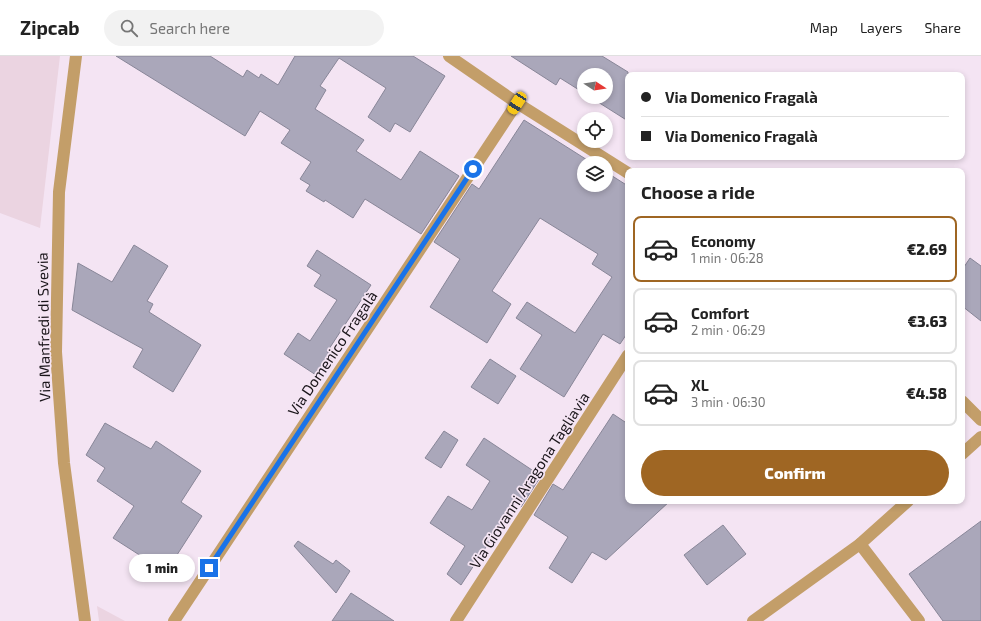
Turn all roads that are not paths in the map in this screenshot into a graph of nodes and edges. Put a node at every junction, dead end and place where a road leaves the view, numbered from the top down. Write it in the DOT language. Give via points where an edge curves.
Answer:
graph roads {
  1 [pos="76,56"];
  2 [pos="449,56"];
  3 [pos="517,103"];
  4 [pos="625,171"];
  5 [pos="625,361"];
  6 [pos="965,404"];
  7 [pos="981,420"];
  8 [pos="981,437"];
  9 [pos="965,451"];
  10 [pos="905,504"];
  11 [pos="860,544"];
  12 [pos="85,621"];
  13 [pos="174,621"];
  14 [pos="456,621"];
  15 [pos="753,621"];
  16 [pos="919,621"];
  1 -- 12 [label="street, Via Manfredi di Svevia" via="59,192 56,352 64,464"];
  2 -- 3 [label="street"];
  3 -- 4 [label="street"];
  3 -- 13 [label="street, Via Domenico Fragalà"];
  5 -- 14 [label="street, Via Giovanni Aragona Tagliavia"];
  6 -- 7 [label="street"];
  8 -- 9 [label="street"];
  10 -- 11 [label="street"];
  11 -- 15 [label="street"];
  11 -- 16 [label="street"];
}
